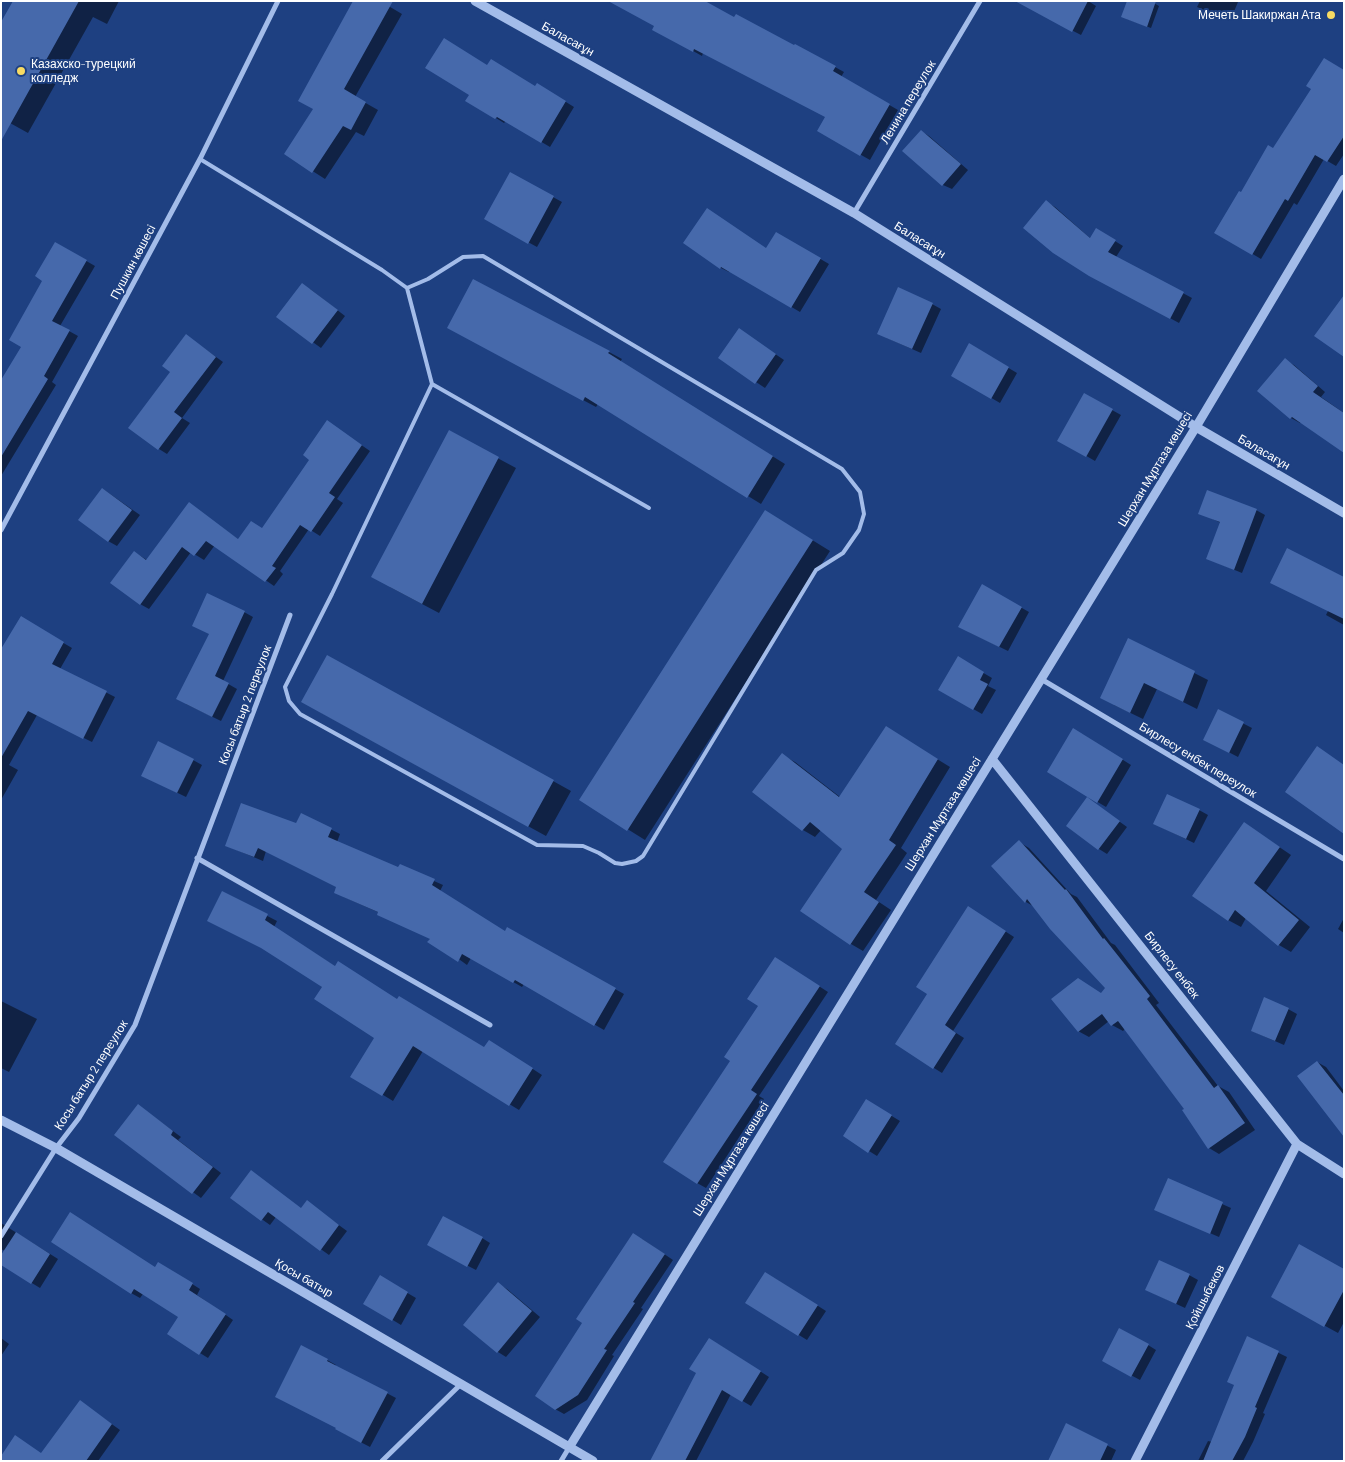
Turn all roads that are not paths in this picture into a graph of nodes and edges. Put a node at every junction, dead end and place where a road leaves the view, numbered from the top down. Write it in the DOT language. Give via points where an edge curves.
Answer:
graph roads {
  1 [pos="278,1"];
  2 [pos="475,1"];
  3 [pos="980,1"];
  4 [pos="200,159"];
  5 [pos="1344,179"];
  6 [pos="854,213"];
  7 [pos="407,288"];
  8 [pos="432,384"];
  9 [pos="1196,427"];
  10 [pos="649,508"];
  11 [pos="1344,513"];
  12 [pos="1,530"];
  13 [pos="290,615"];
  14 [pos="1041,679"];
  15 [pos="992,759"];
  16 [pos="197,858"];
  17 [pos="1344,859"];
  18 [pos="490,1025"];
  19 [pos="1,1120"];
  20 [pos="1297,1144"];
  21 [pos="56,1148"];
  22 [pos="1344,1174"];
  23 [pos="1,1236"];
  24 [pos="460,1385"];
  25 [pos="570,1446"];
  26 [pos="382,1461"];
  27 [pos="561,1461"];
  28 [pos="593,1461"];
  29 [pos="1135,1461"];
  1 -- 4 [label="street, Пушкин көшесі"];
  2 -- 6 [label="street, Баласағұн"];
  3 -- 6 [label="street, Ленина переулок"];
  4 -- 7 [label="lane"];
  4 -- 12 [label="street, Пушкин көшесі"];
  5 -- 9 [label="street, Шерхан Мұртаза көшесі"];
  6 -- 9 [label="street, Баласағұн"];
  7 -- 8 [label="lane"];
  7 -- 8 [label="lane" via="463,257 483,256 842,469 860,492 864,514 859,530 843,553 816,570 643,856 636,860 615,863 583,846 536,845 300,714 289,701 285,686"];
  8 -- 10 [label="lane"];
  9 -- 11 [label="street, Баласағұн"];
  9 -- 14 [label="street, Шерхан Мұртаза көшесі"];
  13 -- 16 [label="street, Косы батыр 2 переулок"];
  14 -- 15 [label="street, Шерхан Мұртаза көшесі"];
  14 -- 17 [label="street, Бирлесу енбек переулок"];
  15 -- 20 [label="street, Бирлесу енбек"];
  15 -- 25 [label="street, Шерхан Мұртаза көшесі"];
  16 -- 18 [label="street"];
  16 -- 21 [label="street, Косы батыр 2 переулок" via="135,1025 79,1118"];
  19 -- 21 [label="street, Қосы батыр"];
  20 -- 22 [label="street, Бирлесу енбек"];
  20 -- 29 [label="street, Қойшыбеков"];
  21 -- 23 [label="street, Косы батыр 2 переулок"];
  21 -- 24 [label="street, Қосы батыр"];
  24 -- 25 [label="street, Қосы батыр"];
  24 -- 26 [label="street"];
  25 -- 27 [label="street, Шерхан Мұртаза көшесі"];
  25 -- 28 [label="street, Қосы батыр"];
}
